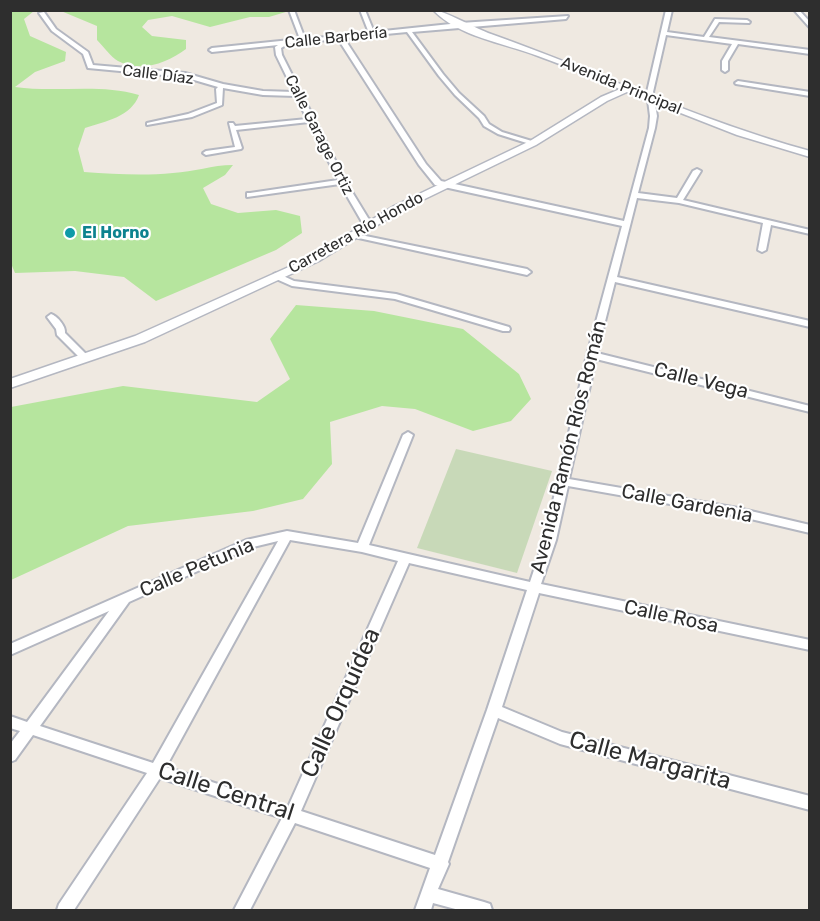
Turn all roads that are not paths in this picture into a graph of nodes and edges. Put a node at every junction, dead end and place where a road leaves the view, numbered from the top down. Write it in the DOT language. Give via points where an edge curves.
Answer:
graph roads {
  1 [pos="291,10"];
  2 [pos="362,10"];
  3 [pos="436,10"];
  4 [pos="559,10"];
  5 [pos="796,10"];
  6 [pos="666,12"];
  7 [pos="42,13"];
  8 [pos="747,22"];
  9 [pos="460,25"];
  10 [pos="810,26"];
  11 [pos="408,30"];
  12 [pos="372,33"];
  13 [pos="664,33"];
  14 [pos="340,37"];
  15 [pos="706,38"];
  16 [pos="303,41"];
  17 [pos="736,42"];
  18 [pos="285,44"];
  19 [pos="212,50"];
  20 [pos="810,52"];
  21 [pos="725,70"];
  22 [pos="738,82"];
  23 [pos="222,86"];
  24 [pos="625,90"];
  25 [pos="299,94"];
  26 [pos="810,94"];
  27 [pos="650,99"];
  28 [pos="312,120"];
  29 [pos="149,124"];
  30 [pos="533,143"];
  31 [pos="206,153"];
  32 [pos="810,154"];
  33 [pos="697,171"];
  34 [pos="342,182"];
  35 [pos="444,186"];
  36 [pos="250,195"];
  37 [pos="633,195"];
  38 [pos="679,201"];
  39 [pos="767,223"];
  40 [pos="372,224"];
  41 [pos="626,224"];
  42 [pos="810,232"];
  43 [pos="354,235"];
  44 [pos="762,250"];
  45 [pos="527,272"];
  46 [pos="277,276"];
  47 [pos="613,279"];
  48 [pos="51,317"];
  49 [pos="810,324"];
  50 [pos="506,329"];
  51 [pos="592,356"];
  52 [pos="85,358"];
  53 [pos="10,384"];
  54 [pos="810,409"];
  55 [pos="408,435"];
  56 [pos="565,482"];
  57 [pos="810,529"];
  58 [pos="287,535"];
  59 [pos="362,548"];
  60 [pos="405,558"];
  61 [pos="533,587"];
  62 [pos="124,600"];
  63 [pos="810,645"];
  64 [pos="10,650"];
  65 [pos="494,710"];
  66 [pos="10,722"];
  67 [pos="31,729"];
  68 [pos="10,756"];
  69 [pos="157,770"];
  70 [pos="810,803"];
  71 [pos="292,814"];
  72 [pos="441,864"];
  73 [pos="429,894"];
  74 [pos="65,910"];
  75 [pos="242,910"];
  76 [pos="423,910"];
  77 [pos="484,910"];
  1 -- 16 [label="street"];
  2 -- 12 [label="street"];
  3 -- 9 [label="street, Avenida Principal"];
  4 -- 9 [label="street, Calle Barbería" via="566,17"];
  5 -- 10 [label="street"];
  6 -- 13 [label="street, Avenida Ramón Ríos Román"];
  7 -- 23 [label="street, Calle Díaz" via="54,30 86,53 90,67 184,75"];
  8 -- 15 [label="street" via="717,20"];
  9 -- 11 [label="street, Calle Barbería"];
  9 -- 24 [label="street, Avenida Principal" via="555,59"];
  11 -- 12 [label="street, Calle Barbería"];
  11 -- 30 [label="street" via="441,75 486,125"];
  12 -- 14 [label="street, Calle Barbería"];
  13 -- 15 [label="street"];
  13 -- 27 [label="street, Avenida Ramón Ríos Román"];
  14 -- 16 [label="street, Calle Barbería"];
  14 -- 35 [label="street" via="423,165"];
  15 -- 17 [label="street"];
  16 -- 18 [label="street, Calle Barbería"];
  17 -- 20 [label="street"];
  17 -- 21 [label="street" via="725,61"];
  18 -- 19 [label="street, Calle Barbería"];
  18 -- 25 [label="street, Calle Garage Ortiz" via="278,47 279,55"];
  22 -- 26 [label="street"];
  23 -- 25 [label="street, Calle Díaz"];
  23 -- 29 [label="street" via="220,104 190,116"];
  24 -- 27 [label="street, Avenida Principal"];
  24 -- 30 [label="street, Carretera Río Hondo"];
  25 -- 28 [label="street, Calle Garage Ortiz"];
  27 -- 32 [label="street, Avenida Principal" via="778,147"];
  27 -- 37 [label="street, Avenida Ramón Ríos Román" via="654,117"];
  28 -- 31 [label="street" via="232,125 239,148"];
  28 -- 34 [label="street, Calle Garage Ortiz"];
  30 -- 35 [label="street, Carretera Río Hondo"];
  33 -- 38 [label="street"];
  34 -- 36 [label="street"];
  34 -- 40 [label="street, Calle Garage Ortiz" via="365,220"];
  35 -- 40 [label="street, Carretera Río Hondo"];
  35 -- 41 [label="street"];
  37 -- 38 [label="street"];
  37 -- 41 [label="street, Avenida Ramón Ríos Román"];
  38 -- 39 [label="street"];
  39 -- 42 [label="street"];
  39 -- 44 [label="street"];
  40 -- 43 [label="street, Carretera Río Hondo"];
  41 -- 47 [label="street, Avenida Ramón Ríos Román"];
  43 -- 45 [label="street"];
  43 -- 46 [label="street, Carretera Río Hondo"];
  46 -- 50 [label="street" via="292,283 396,297"];
  46 -- 52 [label="street, Carretera Río Hondo" via="140,339"];
  47 -- 49 [label="street"];
  47 -- 51 [label="street, Avenida Ramón Ríos Román"];
  48 -- 52 [label="street" via="60,333"];
  51 -- 54 [label="street, Calle Vega"];
  51 -- 56 [label="street, Avenida Ramón Ríos Román"];
  52 -- 53 [label="street, Carretera Río Hondo"];
  55 -- 59 [label="street"];
  56 -- 57 [label="street, Calle Gardenia" via="738,512"];
  56 -- 61 [label="street, Avenida Ramón Ríos Román"];
  58 -- 59 [label="street, Calle Petunia"];
  58 -- 62 [label="street, Calle Petunia" via="246,544"];
  58 -- 69 [label="street"];
  59 -- 60 [label="street, Calle Petunia"];
  60 -- 61 [label="street, Calle Petunia"];
  60 -- 71 [label="street, Calle Orquídea"];
  61 -- 63 [label="street, Calle Rosa"];
  61 -- 65 [label="street, Avenida Ramón Ríos Román"];
  62 -- 64 [label="street, Calle Petunia"];
  62 -- 67 [label="street"];
  65 -- 70 [label="street, Calle Margarita" via="560,738"];
  65 -- 72 [label="street, Avenida Ramón Ríos Román"];
  66 -- 67 [label="street, Calle Central"];
  67 -- 68 [label="street"];
  67 -- 69 [label="street, Calle Central"];
  69 -- 71 [label="street, Calle Central"];
  69 -- 74 [label="street"];
  71 -- 72 [label="street, Calle Central"];
  71 -- 75 [label="street, Calle Orquídea"];
  72 -- 73 [label="street, Avenida Ramón Ríos Román"];
  73 -- 76 [label="street, Avenida Ramón Ríos Román"];
  73 -- 77 [label="street"];
}
